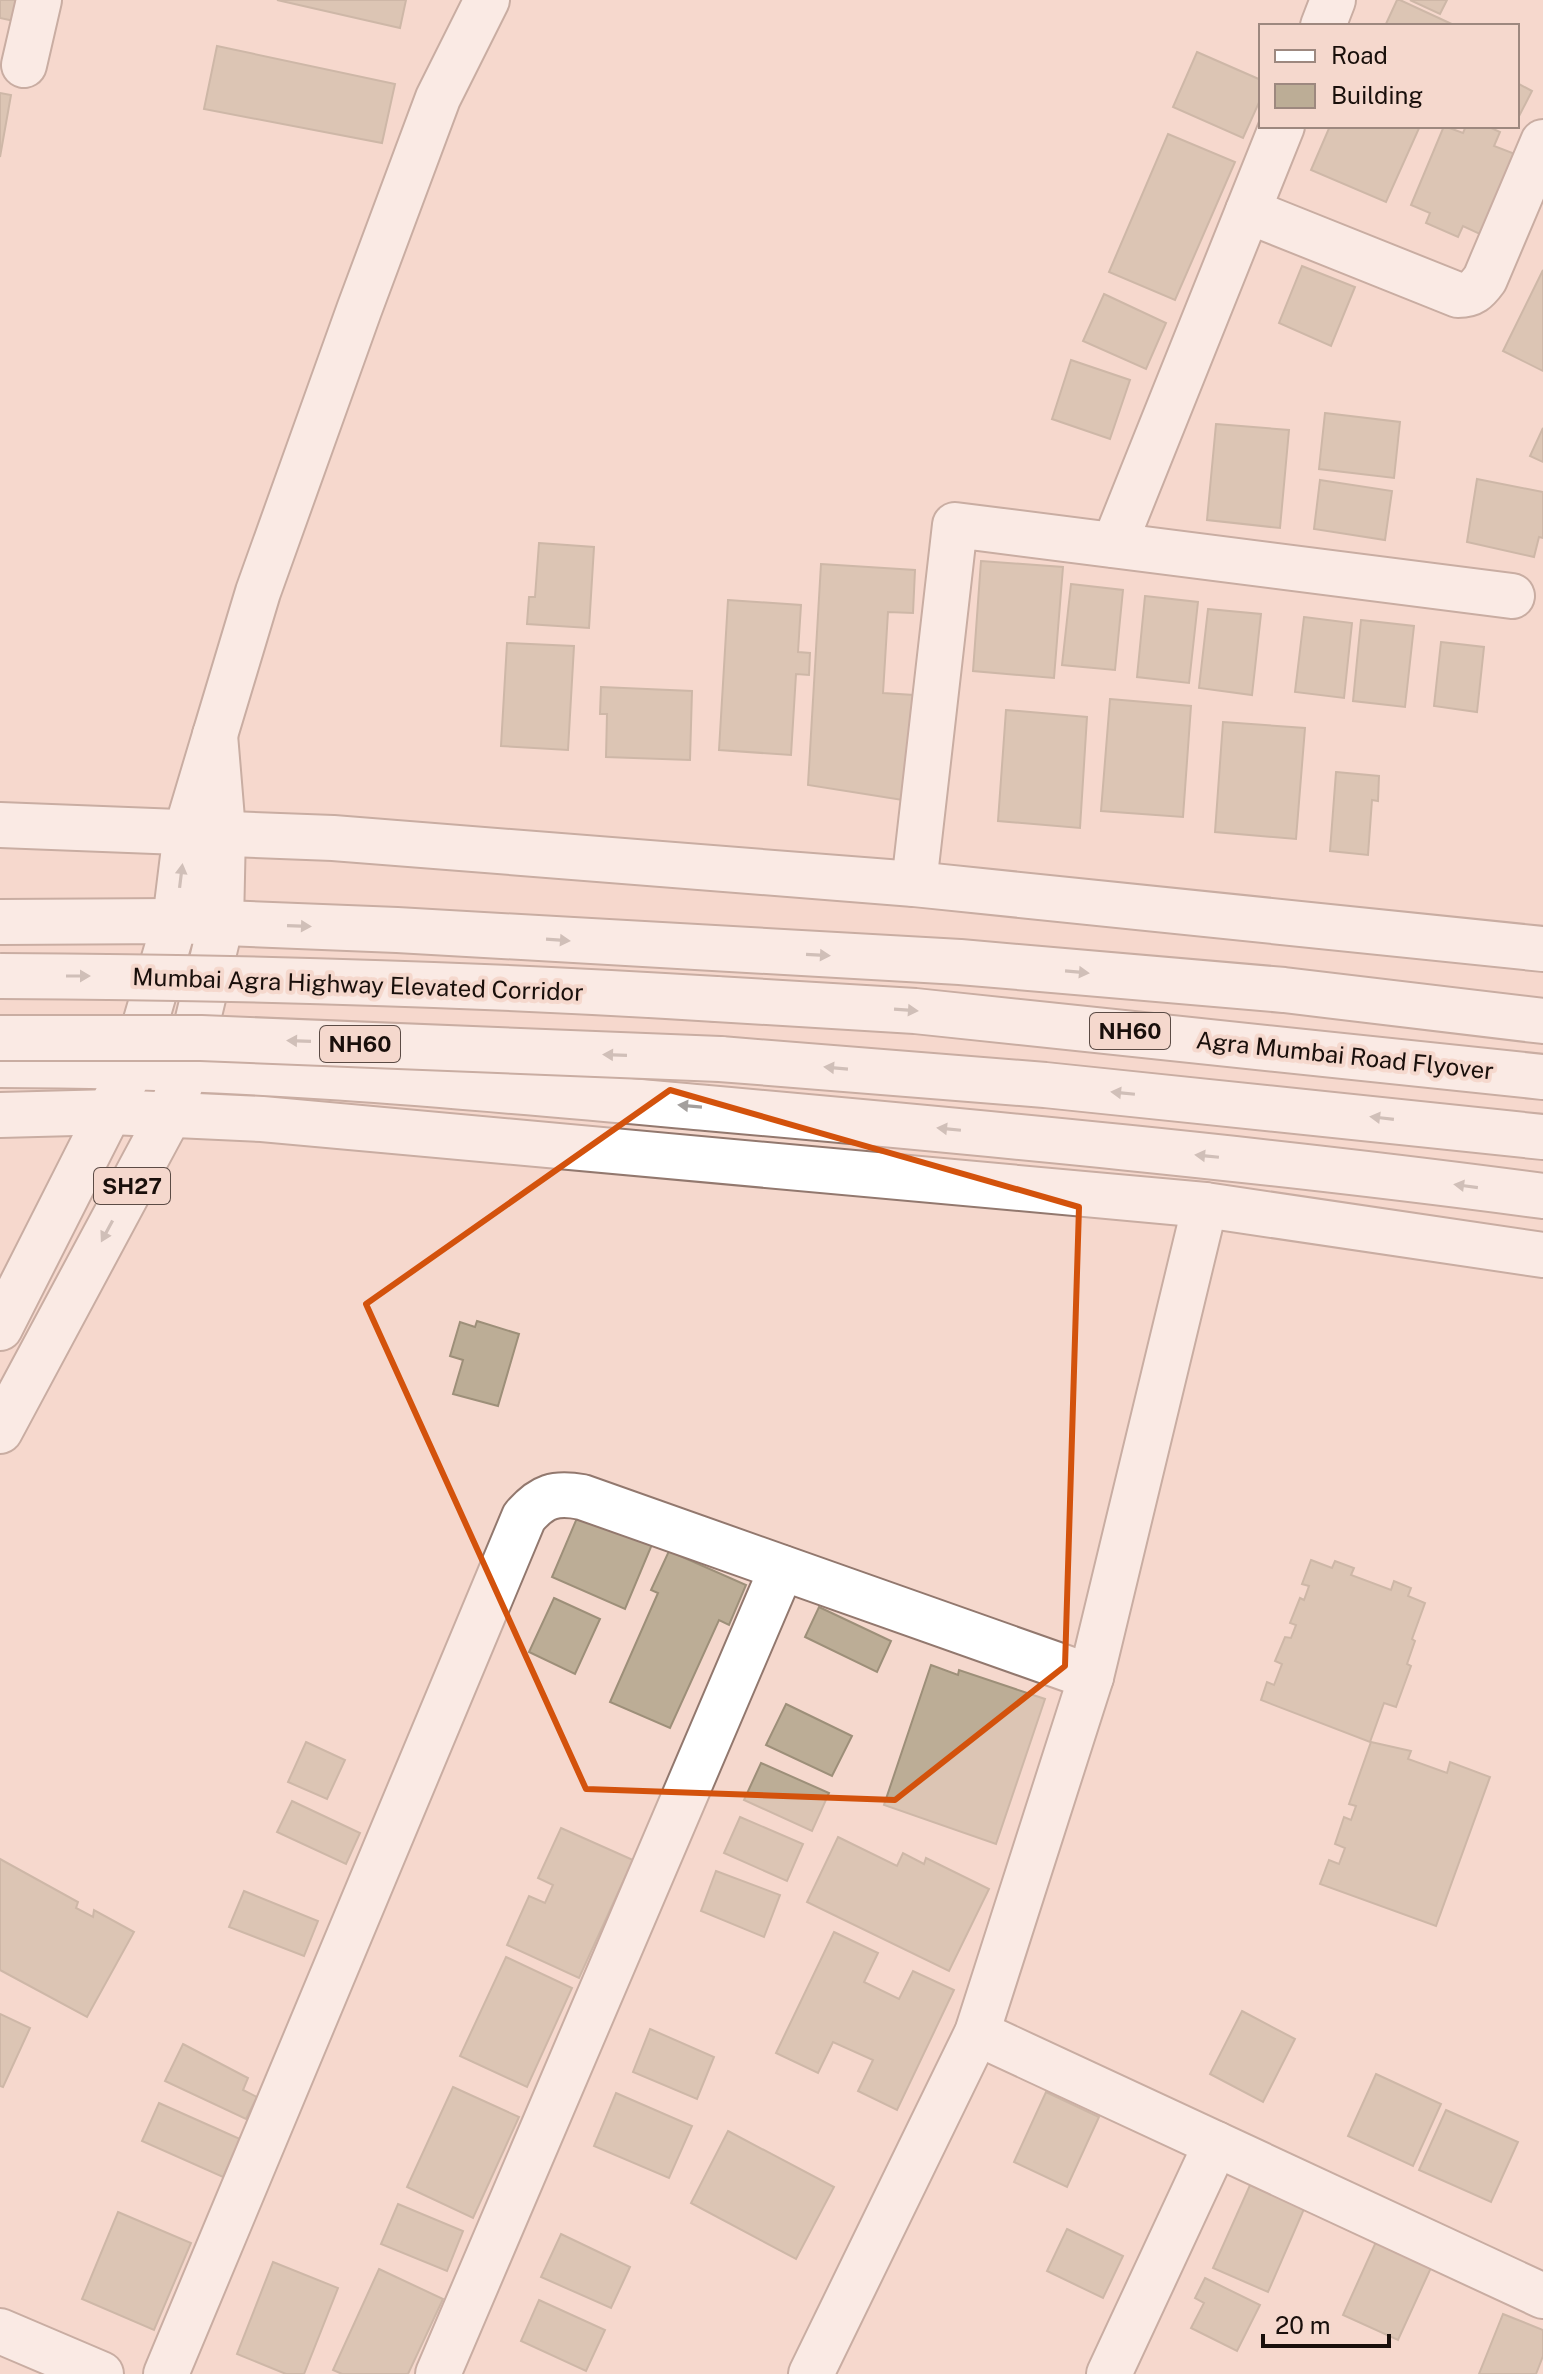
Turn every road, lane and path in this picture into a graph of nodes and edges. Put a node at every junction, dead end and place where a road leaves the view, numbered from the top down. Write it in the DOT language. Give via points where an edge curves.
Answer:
graph roads {
  1 [pos="39,0"];
  2 [pos="487,0"];
  3 [pos="1333,0"];
  4 [pos="1324,24"];
  5 [pos="24,65"];
  6 [pos="1281,128"];
  7 [pos="1543,142"];
  8 [pos="1248,211"];
  9 [pos="1114,545"];
  10 [pos="1512,596"];
  11 [pos="0,825"];
  12 [pos="204,832"];
  13 [pos="914,884"];
  14 [pos="175,921"];
  15 [pos="0,922"];
  16 [pos="221,923"];
  17 [pos="1543,949"];
  18 [pos="0,976"];
  19 [pos="716,999"];
  20 [pos="1543,1021"];
  21 [pos="0,1038"];
  22 [pos="0,1065"];
  23 [pos="133,1065"];
  24 [pos="186,1069"];
  25 [pos="1543,1077"];
  26 [pos="112,1112"];
  27 [pos="170,1114"];
  28 [pos="0,1115"];
  29 [pos="1543,1137"];
  30 [pos="1543,1196"];
  31 [pos="1205,1205"];
  32 [pos="1543,1255"];
  33 [pos="0,1328"];
  34 [pos="0,1431"];
  35 [pos="782,1568"];
  36 [pos="1091,1677"];
  37 [pos="977,2033"];
  38 [pos="1216,2144"];
  39 [pos="1543,2296"];
  40 [pos="0,2331"];
  41 [pos="101,2374"];
  42 [pos="166,2374"];
  43 [pos="438,2374"];
  44 [pos="811,2374"];
  45 [pos="1109,2374"];
  1 -- 5 [label="main road"];
  2 -- 12 [label="main road" via="438,98 258,592 215,735"];
  3 -- 4 [label="main road"];
  6 -- 8 [label="main road"];
  7 -- 8 [label="main road" via="1485,279 1467,295"];
  8 -- 9 [label="main road"];
  9 -- 10 [label="main road"];
  9 -- 13 [label="main road" via="955,525"];
  11 -- 12 [label="main road"];
  12 -- 13 [label="main road"];
  14 -- 12 [label="main road, one-way"];
  12 -- 16 [label="main road"];
  13 -- 17 [label="main road"];
  14 -- 15 [label="main road"];
  14 -- 16 [label="main road"];
  14 -- 23 [label="main road, SH27"];
  16 -- 20 [label="main road, one-way" via="960,962 1284,990"];
  16 -- 24 [label="main road, SH27"];
  18 -- 19 [label="main road, Mumbai Agra Highway Elevated Corridor / NH60, one-way, bridge" via="230,977"];
  19 -- 25 [label="main road, Agra Mumbai Road Flyover / NH60, one-way" via="960,1015"];
  29 -- 21 [label="main road, NH60, one-way, bridge" via="1045,1085 720,1059 216,1038"];
  22 -- 23 [label="main road"];
  23 -- 24 [label="main road"];
  23 -- 26 [label="main road, SH27"];
  24 -- 27 [label="main road, SH27"];
  30 -- 24 [label="main road, one-way" via="935,1128 485,1088"];
  26 -- 27 [label="main road"];
  26 -- 28 [label="main road"];
  26 -- 33 [label="main road, SH27"];
  27 -- 31 [label="main road"];
  27 -- 34 [label="main road, SH27, one-way"];
  31 -- 32 [label="main road"];
  31 -- 36 [label="main road"];
  35 -- 36 [label="main road"];
  35 -- 42 [label="main road" via="562,1493 549,1496 524,1517"];
  35 -- 43 [label="main road"];
  36 -- 37 [label="main road"];
  37 -- 38 [label="main road"];
  37 -- 44 [label="main road"];
  38 -- 39 [label="main road"];
  38 -- 45 [label="main road"];
  40 -- 41 [label="main road"];
}
